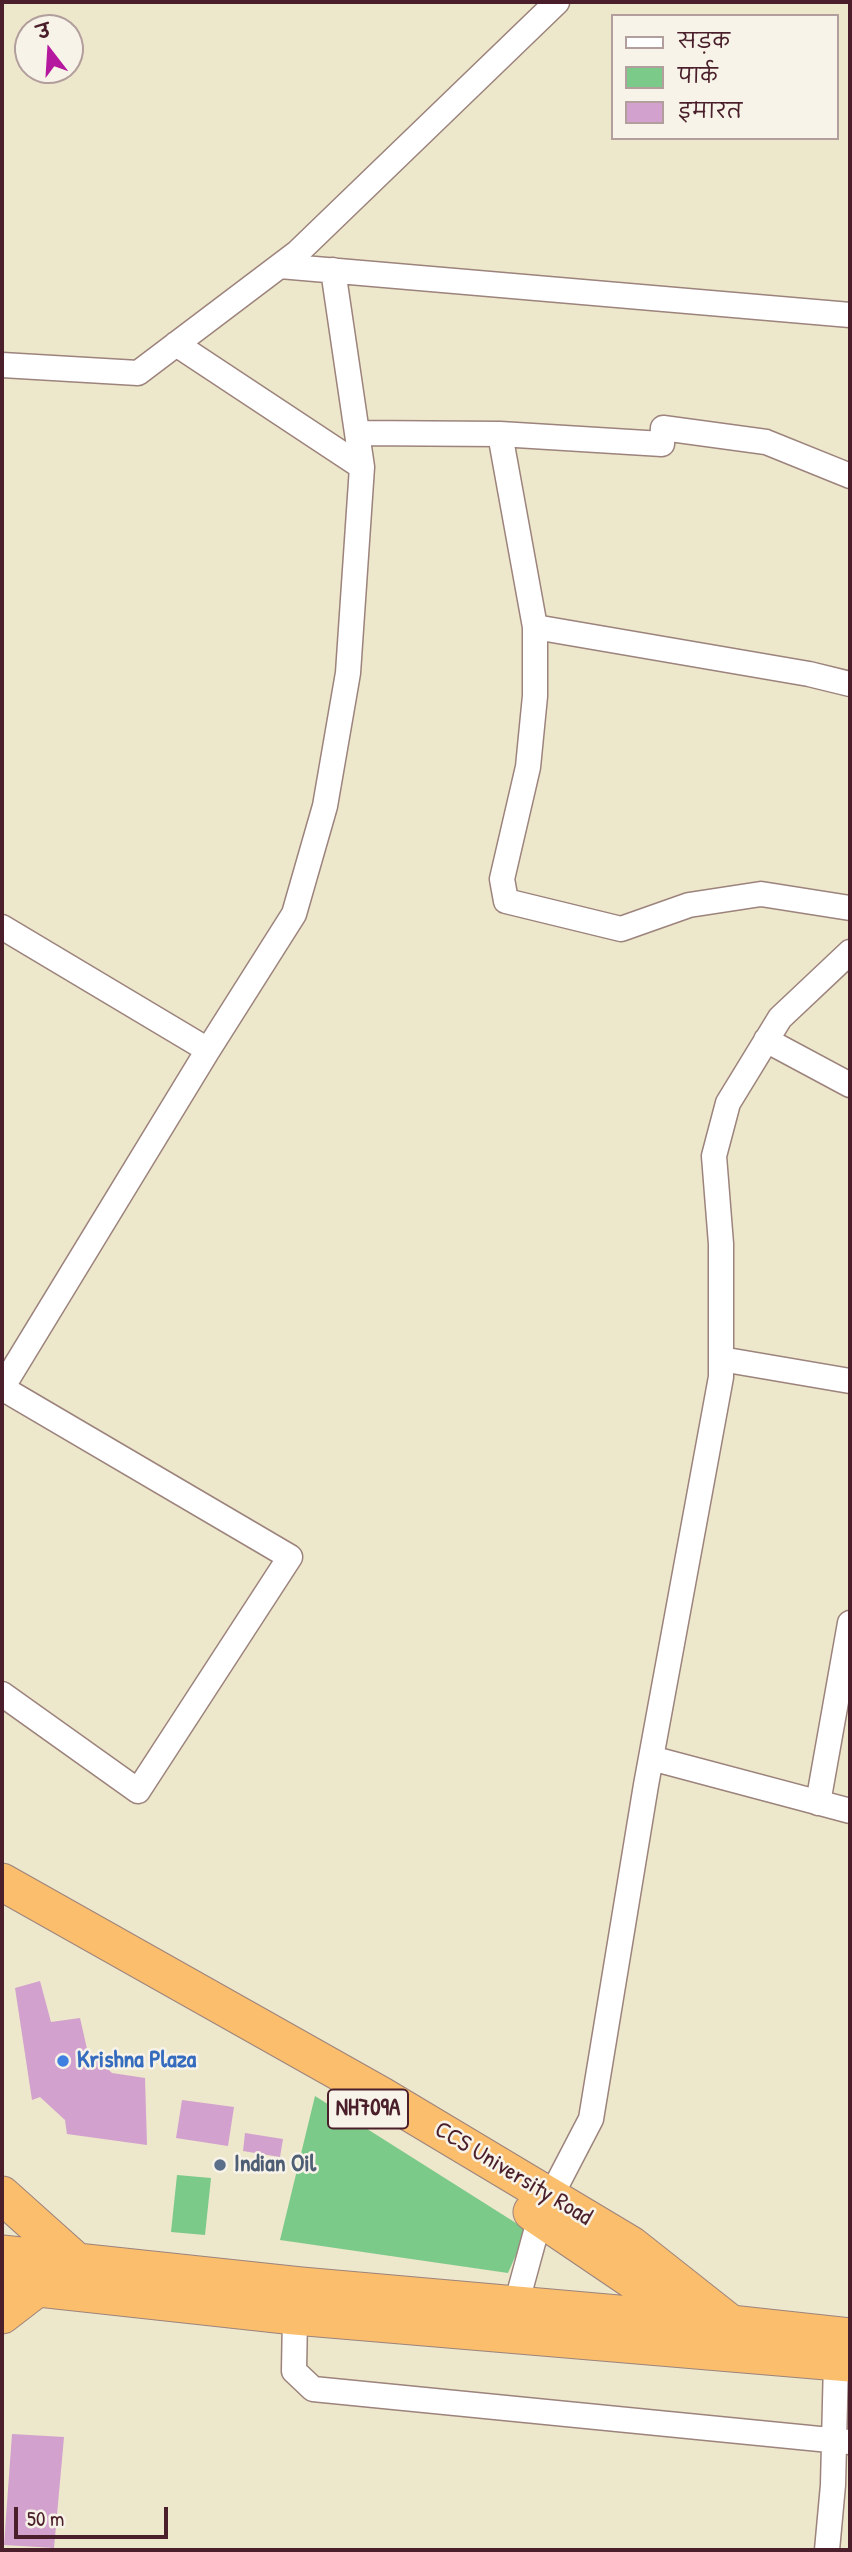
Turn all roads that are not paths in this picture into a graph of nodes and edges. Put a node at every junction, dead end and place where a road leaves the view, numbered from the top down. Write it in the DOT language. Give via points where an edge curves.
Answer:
graph roads {
  1 [pos="557,2"];
  2 [pos="280,265"];
  3 [pos="333,270"];
  4 [pos="850,316"];
  5 [pos="176,344"];
  6 [pos="2,365"];
  7 [pos="357,433"];
  8 [pos="500,434"];
  9 [pos="362,467"];
  10 [pos="850,476"];
  11 [pos="535,627"];
  12 [pos="850,684"];
  13 [pos="850,908"];
  14 [pos="2,926"];
  15 [pos="850,952"];
  16 [pos="766,1040"];
  17 [pos="208,1050"];
  18 [pos="850,1085"];
  19 [pos="721,1359"];
  20 [pos="850,1381"];
  21 [pos="850,1623"];
  22 [pos="2,1694"];
  23 [pos="651,1758"];
  24 [pos="818,1803"];
  25 [pos="850,1811"];
  26 [pos="2,1882"];
  27 [pos="2,1905"];
  28 [pos="227,2017"];
  29 [pos="2,2195"];
  30 [pos="546,2207"];
  31 [pos="2,2254"];
  32 [pos="78,2263"];
  33 [pos="2,2284"];
  34 [pos="37,2288"];
  35 [pos="516,2305"];
  36 [pos="2,2315"];
  37 [pos="295,2316"];
  38 [pos="717,2337"];
  39 [pos="845,2354"];
  40 [pos="842,2442"];
  41 [pos="827,2550"];
  1 -- 2 [label="street"];
  2 -- 3 [label="street"];
  2 -- 5 [label="street"];
  3 -- 4 [label="street"];
  3 -- 7 [label="street"];
  5 -- 6 [label="street" via="138,373"];
  5 -- 9 [label="street"];
  7 -- 8 [label="street"];
  7 -- 9 [label="street"];
  8 -- 10 [label="street" via="662,444 663,428 766,442"];
  8 -- 11 [label="street"];
  9 -- 17 [label="street" via="348,673 325,806 294,914"];
  11 -- 12 [label="street"];
  11 -- 13 [label="street" via="528,767 502,879 506,901 621,929 689,905 761,894"];
  14 -- 17 [label="street"];
  15 -- 16 [label="street" via="780,1018"];
  16 -- 18 [label="street"];
  16 -- 19 [label="street" via="728,1103 714,1156 721,1244"];
  17 -- 22 [label="street" via="2,1388 290,1557 138,1791"];
  19 -- 20 [label="street"];
  19 -- 23 [label="street"];
  21 -- 24 [label="street"];
  23 -- 24 [label="street"];
  23 -- 30 [label="street" via="591,2119"];
  24 -- 25 [label="street"];
  26 -- 28 [label="highway, CCS University Road / NH709A"];
  27 -- 28 [label="highway, CCS University Road / NH709A"];
  28 -- 30 [label="highway, CCS University Road / NH709A" via="447,2155"];
  29 -- 32 [label="highway"];
  30 -- 35 [label="street"];
  30 -- 38 [label="highway, CCS University Road / NH709A"];
  31 -- 32 [label="highway"];
  32 -- 35 [label="highway"];
  33 -- 34 [label="highway"];
  34 -- 36 [label="highway"];
  34 -- 37 [label="highway"];
  35 -- 38 [label="highway"];
  37 -- 38 [label="highway"];
  37 -- 40 [label="street" via="294,2371 313,2389"];
  38 -- 39 [label="highway, NH709A"];
  39 -- 40 [label="street"];
  40 -- 41 [label="street"];
}
